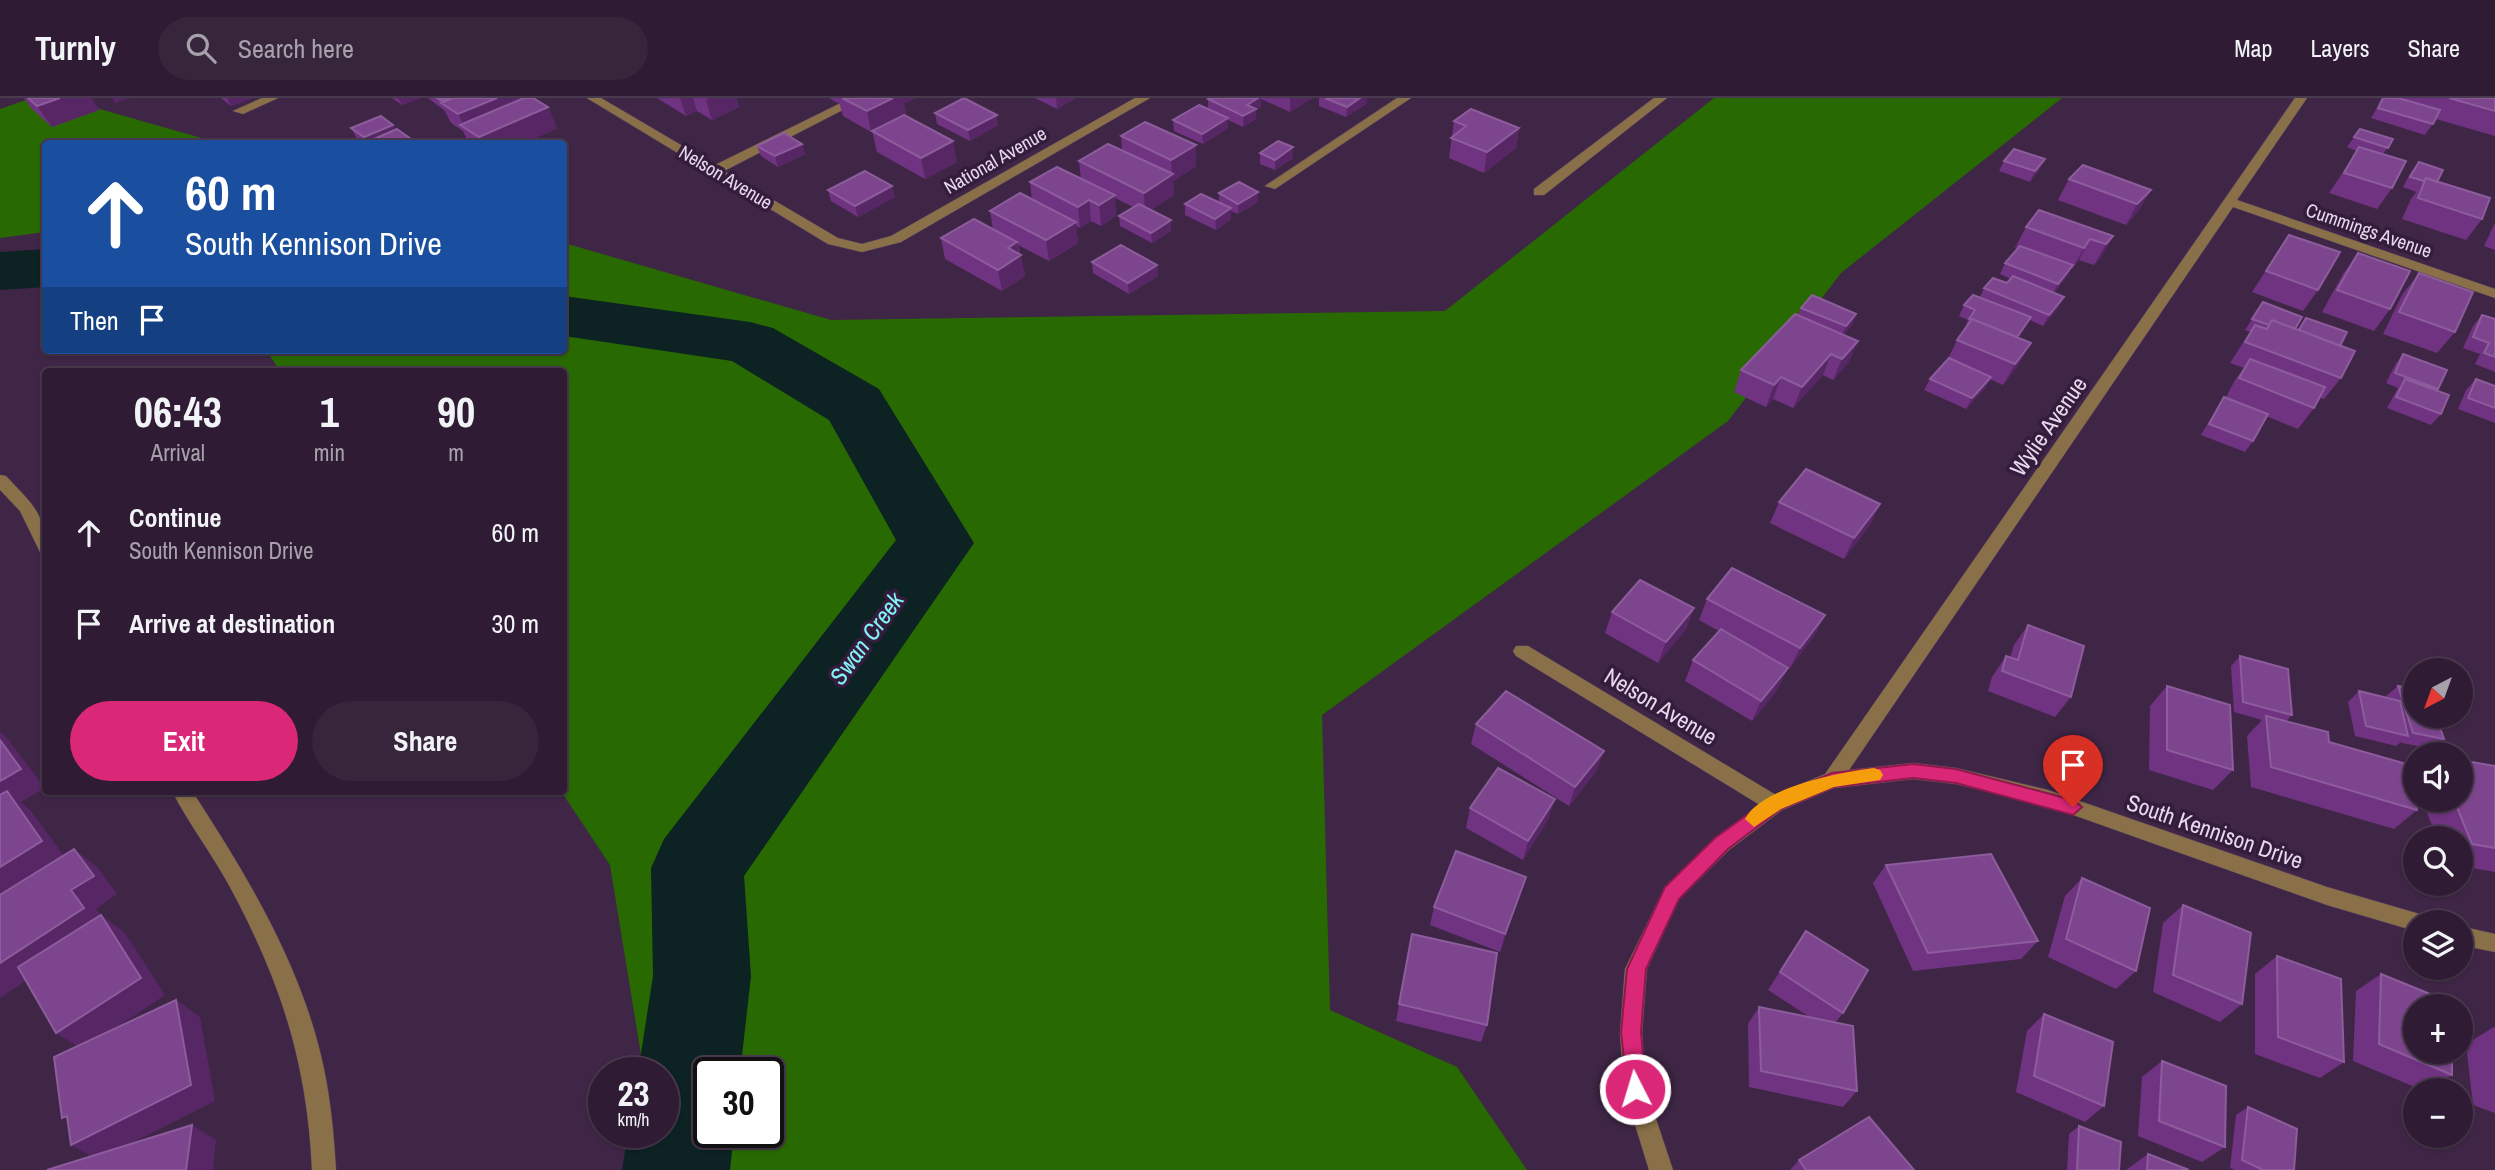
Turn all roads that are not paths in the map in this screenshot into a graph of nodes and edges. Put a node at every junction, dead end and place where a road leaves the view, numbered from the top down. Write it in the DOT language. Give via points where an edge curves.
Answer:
graph roads {
  1 [pos="272,98"];
  2 [pos="593,98"];
  3 [pos="860,98"];
  4 [pos="1144,98"];
  5 [pos="1405,98"];
  6 [pos="1661,98"];
  7 [pos="2301,98"];
  8 [pos="239,111"];
  9 [pos="715,170"];
  10 [pos="1271,186"];
  11 [pos="1539,192"];
  12 [pos="2230,202"];
  13 [pos="863,248"];
  14 [pos="2495,294"];
  15 [pos="0,480"];
  16 [pos="42,540"];
  17 [pos="1522,651"];
  18 [pos="1832,780"];
  19 [pos="184,795"];
  20 [pos="1775,804"];
  21 [pos="2403,918"];
  22 [pos="2473,938"];
  23 [pos="2495,943"];
  24 [pos="324,1170"];
  25 [pos="1661,1170"];
  1 -- 8 [label="street"];
  2 -- 9 [label="street, Nelson Avenue"];
  3 -- 9 [label="street"];
  4 -- 13 [label="street, National Avenue" via="896,239"];
  5 -- 10 [label="street"];
  6 -- 11 [label="street"];
  7 -- 12 [label="street, Wylie Avenue"];
  9 -- 13 [label="street, Nelson Avenue" via="833,241"];
  12 -- 14 [label="street, Cummings Avenue"];
  12 -- 18 [label="street, Wylie Avenue"];
  15 -- 16 [label="street" via="27,508"];
  17 -- 20 [label="street, Nelson Avenue"];
  18 -- 20 [label="street, South Kennison Drive"];
  18 -- 21 [label="street, South Kennison Drive" via="1913,771 1956,776 2048,798"];
  19 -- 24 [label="street" via="265,932 285,975 321,1101"];
  20 -- 25 [label="street, South Kennison Drive" via="1722,844 1672,893 1636,969 1631,1032 1635,1089"];
  22 -- 23 [label="street"];
}
